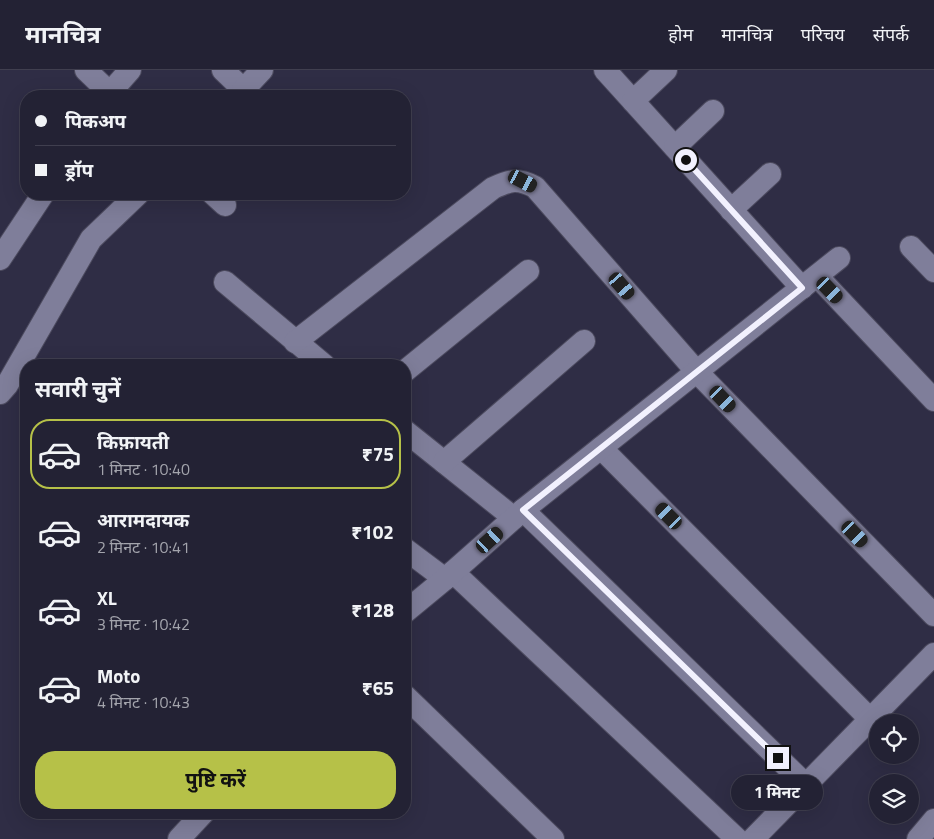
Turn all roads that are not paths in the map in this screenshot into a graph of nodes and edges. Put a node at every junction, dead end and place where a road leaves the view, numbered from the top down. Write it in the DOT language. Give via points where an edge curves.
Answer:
graph roads {
  1 [pos="86,70"];
  2 [pos="130,70"];
  3 [pos="222,70"];
  4 [pos="262,70"];
  5 [pos="605,70"];
  6 [pos="666,70"];
  7 [pos="105,90"];
  8 [pos="114,90"];
  9 [pos="243,90"];
  10 [pos="248,90"];
  11 [pos="633,101"];
  12 [pos="713,111"];
  13 [pos="675,147"];
  14 [pos="770,174"];
  15 [pos="39,200"];
  16 [pos="132,200"];
  17 [pos="731,210"];
  18 [pos="911,247"];
  19 [pos="839,258"];
  20 [pos="0,259"];
  21 [pos="528,270"];
  22 [pos="934,271"];
  23 [pos="225,282"];
  24 [pos="809,282"];
  25 [pos="584,341"];
  26 [pos="295,342"];
  27 [pos="22,359"];
  28 [pos="316,359"];
  29 [pos="20,362"];
  30 [pos="411,366"];
  31 [pos="696,372"];
  32 [pos="0,394"];
  33 [pos="934,400"];
  34 [pos="411,436"];
  35 [pos="601,448"];
  36 [pos="444,462"];
  37 [pos="519,514"];
  38 [pos="411,553"];
  39 [pos="449,575"];
  40 [pos="411,607"];
  41 [pos="934,615"];
  42 [pos="934,654"];
  43 [pos="411,702"];
  44 [pos="877,714"];
  45 [pos="869,718"];
  46 [pos="869,722"];
  47 [pos="806,786"];
  48 [pos="198,819"];
  49 [pos="934,820"];
  50 [pos="179,839"];
  51 [pos="553,839"];
  52 [pos="737,839"];
  53 [pos="753,839"];
  54 [pos="918,839"];
  1 -- 7 [label="street"];
  2 -- 8 [label="street"];
  3 -- 9 [label="street"];
  4 -- 10 [label="street"];
  5 -- 11 [label="street"];
  6 -- 11 [label="street"];
  11 -- 13 [label="street"];
  12 -- 13 [label="street"];
  13 -- 17 [label="street"];
  14 -- 17 [label="street"];
  15 -- 20 [label="street"];
  16 -- 27 [label="street" via="91,239"];
  17 -- 24 [label="street"];
  18 -- 22 [label="street"];
  19 -- 24 [label="street"];
  21 -- 30 [label="street"];
  23 -- 26 [label="street"];
  24 -- 31 [label="street"];
  24 -- 33 [label="street"];
  25 -- 36 [label="street"];
  26 -- 28 [label="street"];
  26 -- 31 [label="street" via="493,188 510,180 523,181 535,187"];
  29 -- 32 [label="street"];
  31 -- 35 [label="street"];
  31 -- 41 [label="street"];
  34 -- 36 [label="street"];
  35 -- 37 [label="street"];
  35 -- 45 [label="street"];
  36 -- 37 [label="street"];
  37 -- 39 [label="street"];
  37 -- 47 [label="street"];
  38 -- 39 [label="street"];
  39 -- 40 [label="street"];
  39 -- 52 [label="street"];
  42 -- 44 [label="street"];
  43 -- 51 [label="street"];
  46 -- 47 [label="street"];
  47 -- 53 [label="street"];
  48 -- 50 [label="street"];
  49 -- 54 [label="street"];
}
